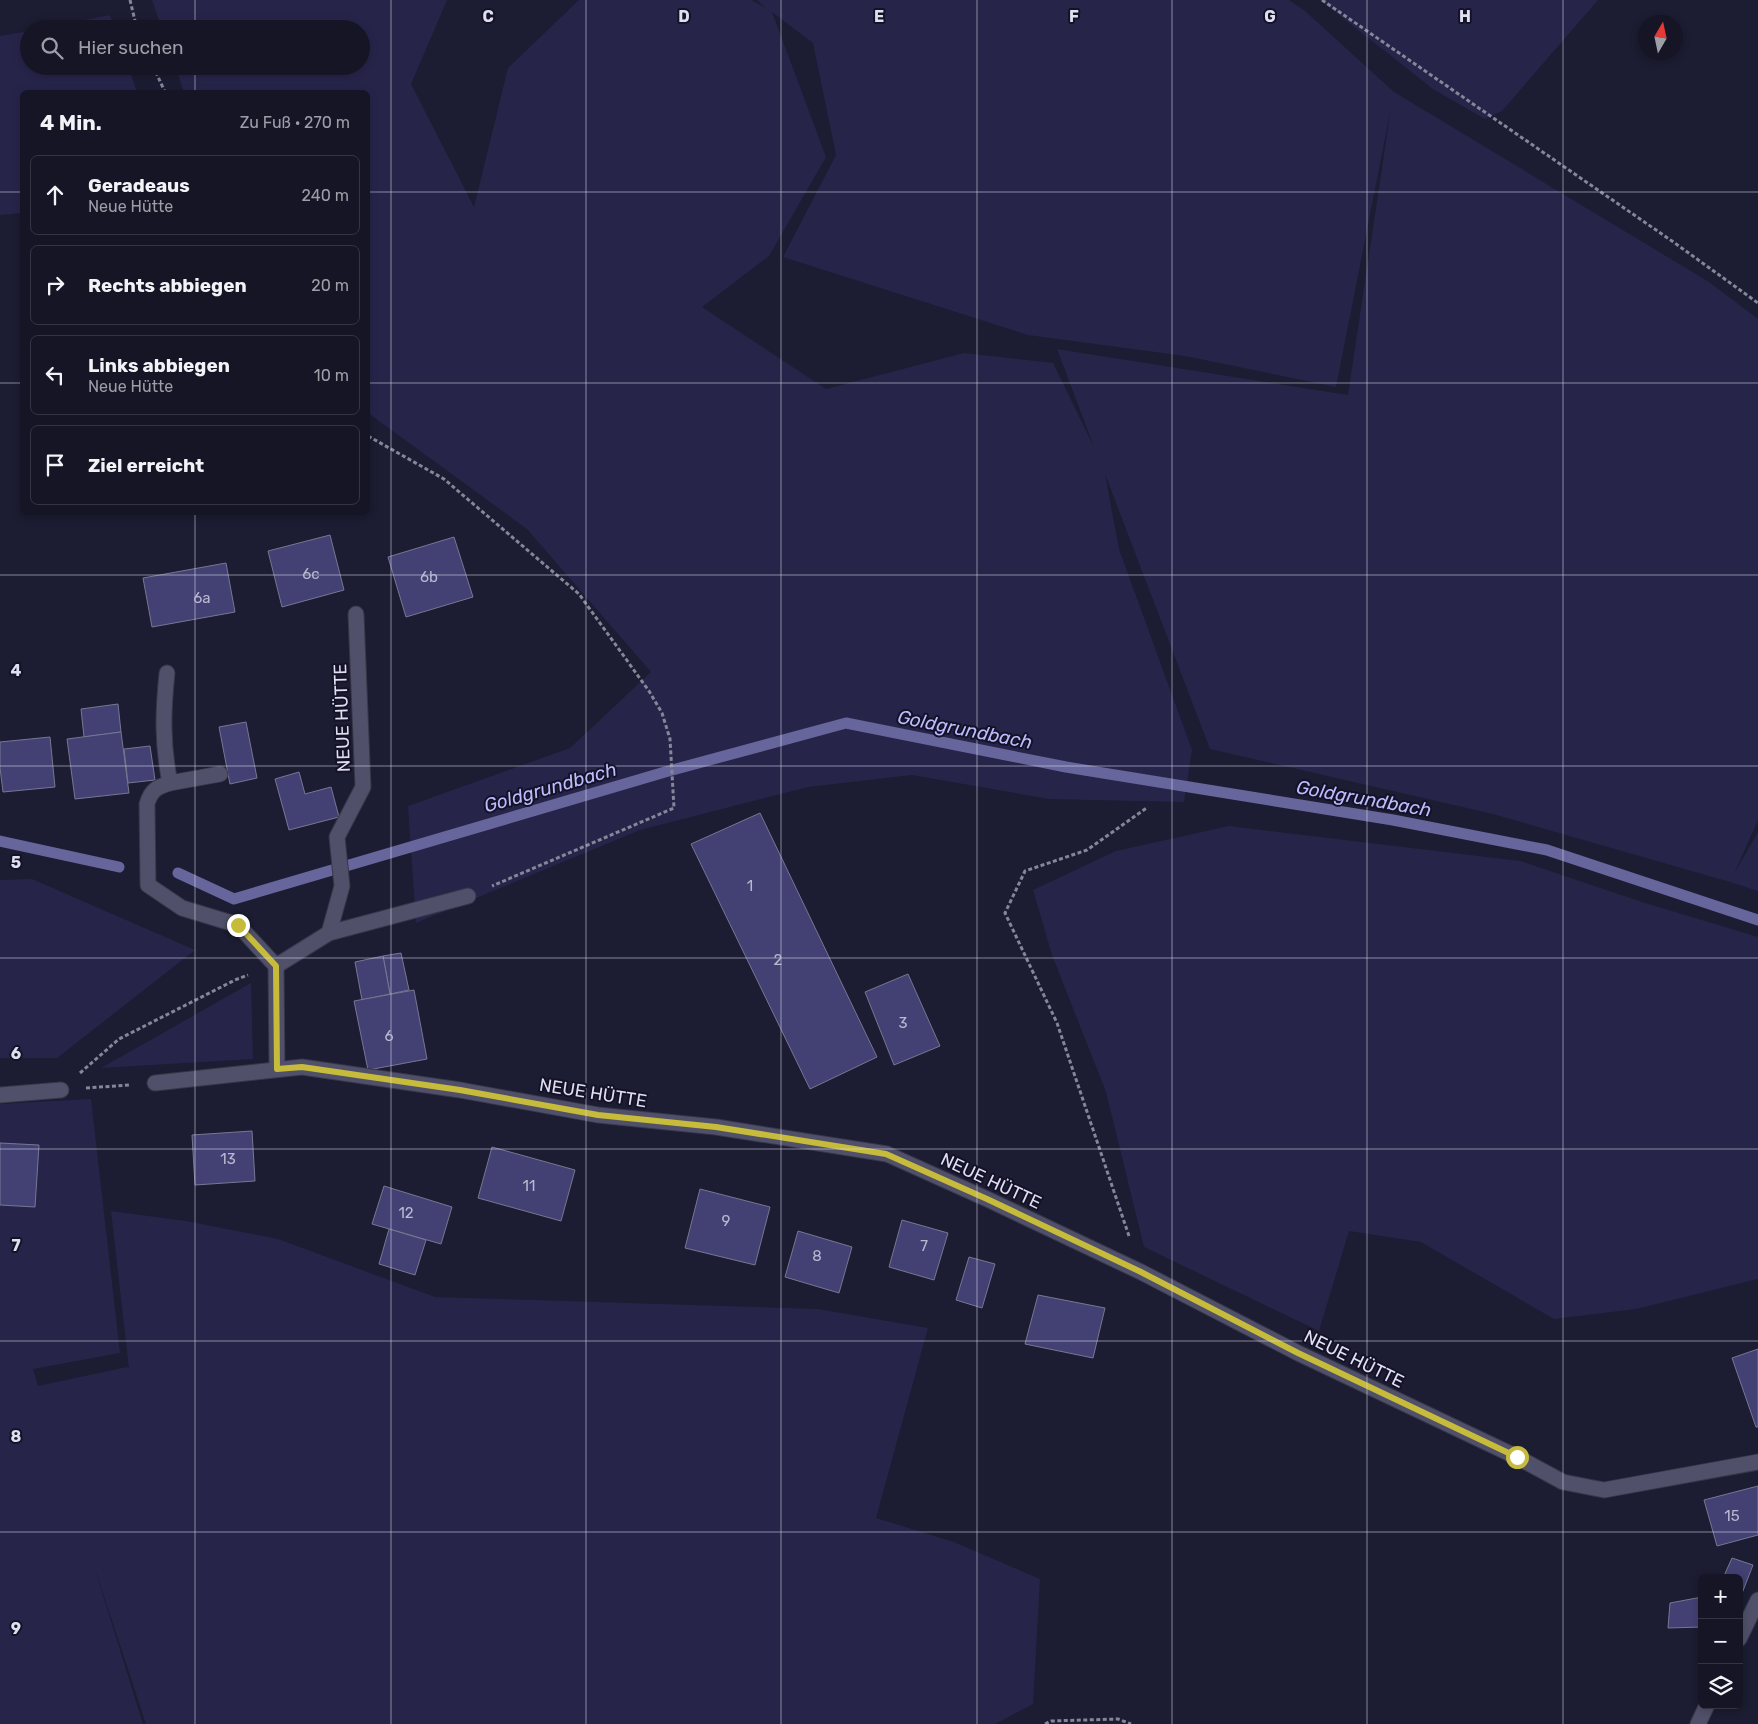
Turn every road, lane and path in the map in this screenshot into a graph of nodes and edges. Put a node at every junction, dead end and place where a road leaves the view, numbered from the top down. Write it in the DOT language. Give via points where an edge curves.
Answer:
graph roads {
  1 [pos="130,0"];
  2 [pos="1322,0"];
  3 [pos="135,20"];
  4 [pos="157,75"];
  5 [pos="164,90"];
  6 [pos="1758,303"];
  7 [pos="370,437"];
  8 [pos="356,614"];
  9 [pos="167,673"];
  10 [pos="220,774"];
  11 [pos="170,783"];
  12 [pos="1148,807"];
  13 [pos="468,896"];
  14 [pos="329,933"];
  15 [pos="276,966"];
  16 [pos="277,1069"];
  17 [pos="155,1083"];
  18 [pos="61,1090"];
  19 [pos="0,1095"];
  20 [pos="1141,1272"];
  21 [pos="1758,1462"];
  22 [pos="1758,1600"];
  23 [pos="1743,1631"];
  24 [pos="1705,1709"];
  25 [pos="1045,1724"];
  26 [pos="1131,1724"];
  27 [pos="1698,1724"];
  1 -- 3 [label="path"];
  2 -- 6 [label="path"];
  4 -- 5 [label="path"];
  7 -- 13 [label="path" via="444,479 579,594 649,691 662,713 670,739 674,808"];
  8 -- 14 [label="street, NEUE HÜTTE" via="363,787 338,837 342,886"];
  9 -- 11 [label="street" via="163,718"];
  10 -- 11 [label="street"];
  11 -- 15 [label="street" via="156,787 147,804 148,885 182,908 238,925"];
  12 -- 20 [label="path" via="1087,850 1025,871 1005,913 1057,1023"];
  13 -- 14 [label="street"];
  14 -- 15 [label="street"];
  15 -- 16 [label="street"];
  15 -- 18 [label="path" via="236,980 119,1039"];
  16 -- 17 [label="street, NEUE HÜTTE"];
  16 -- 20 [label="street, NEUE HÜTTE" via="302,1067 460,1090 598,1115 716,1127 886,1154"];
  17 -- 18 [label="path"];
  18 -- 19 [label="street"];
  20 -- 21 [label="street, NEUE HÜTTE" via="1298,1353 1563,1482 1604,1490"];
  22 -- 23 [label="street"];
  24 -- 27 [label="street"];
  25 -- 26 [label="path" via="1051,1721 1118,1719"];
}
